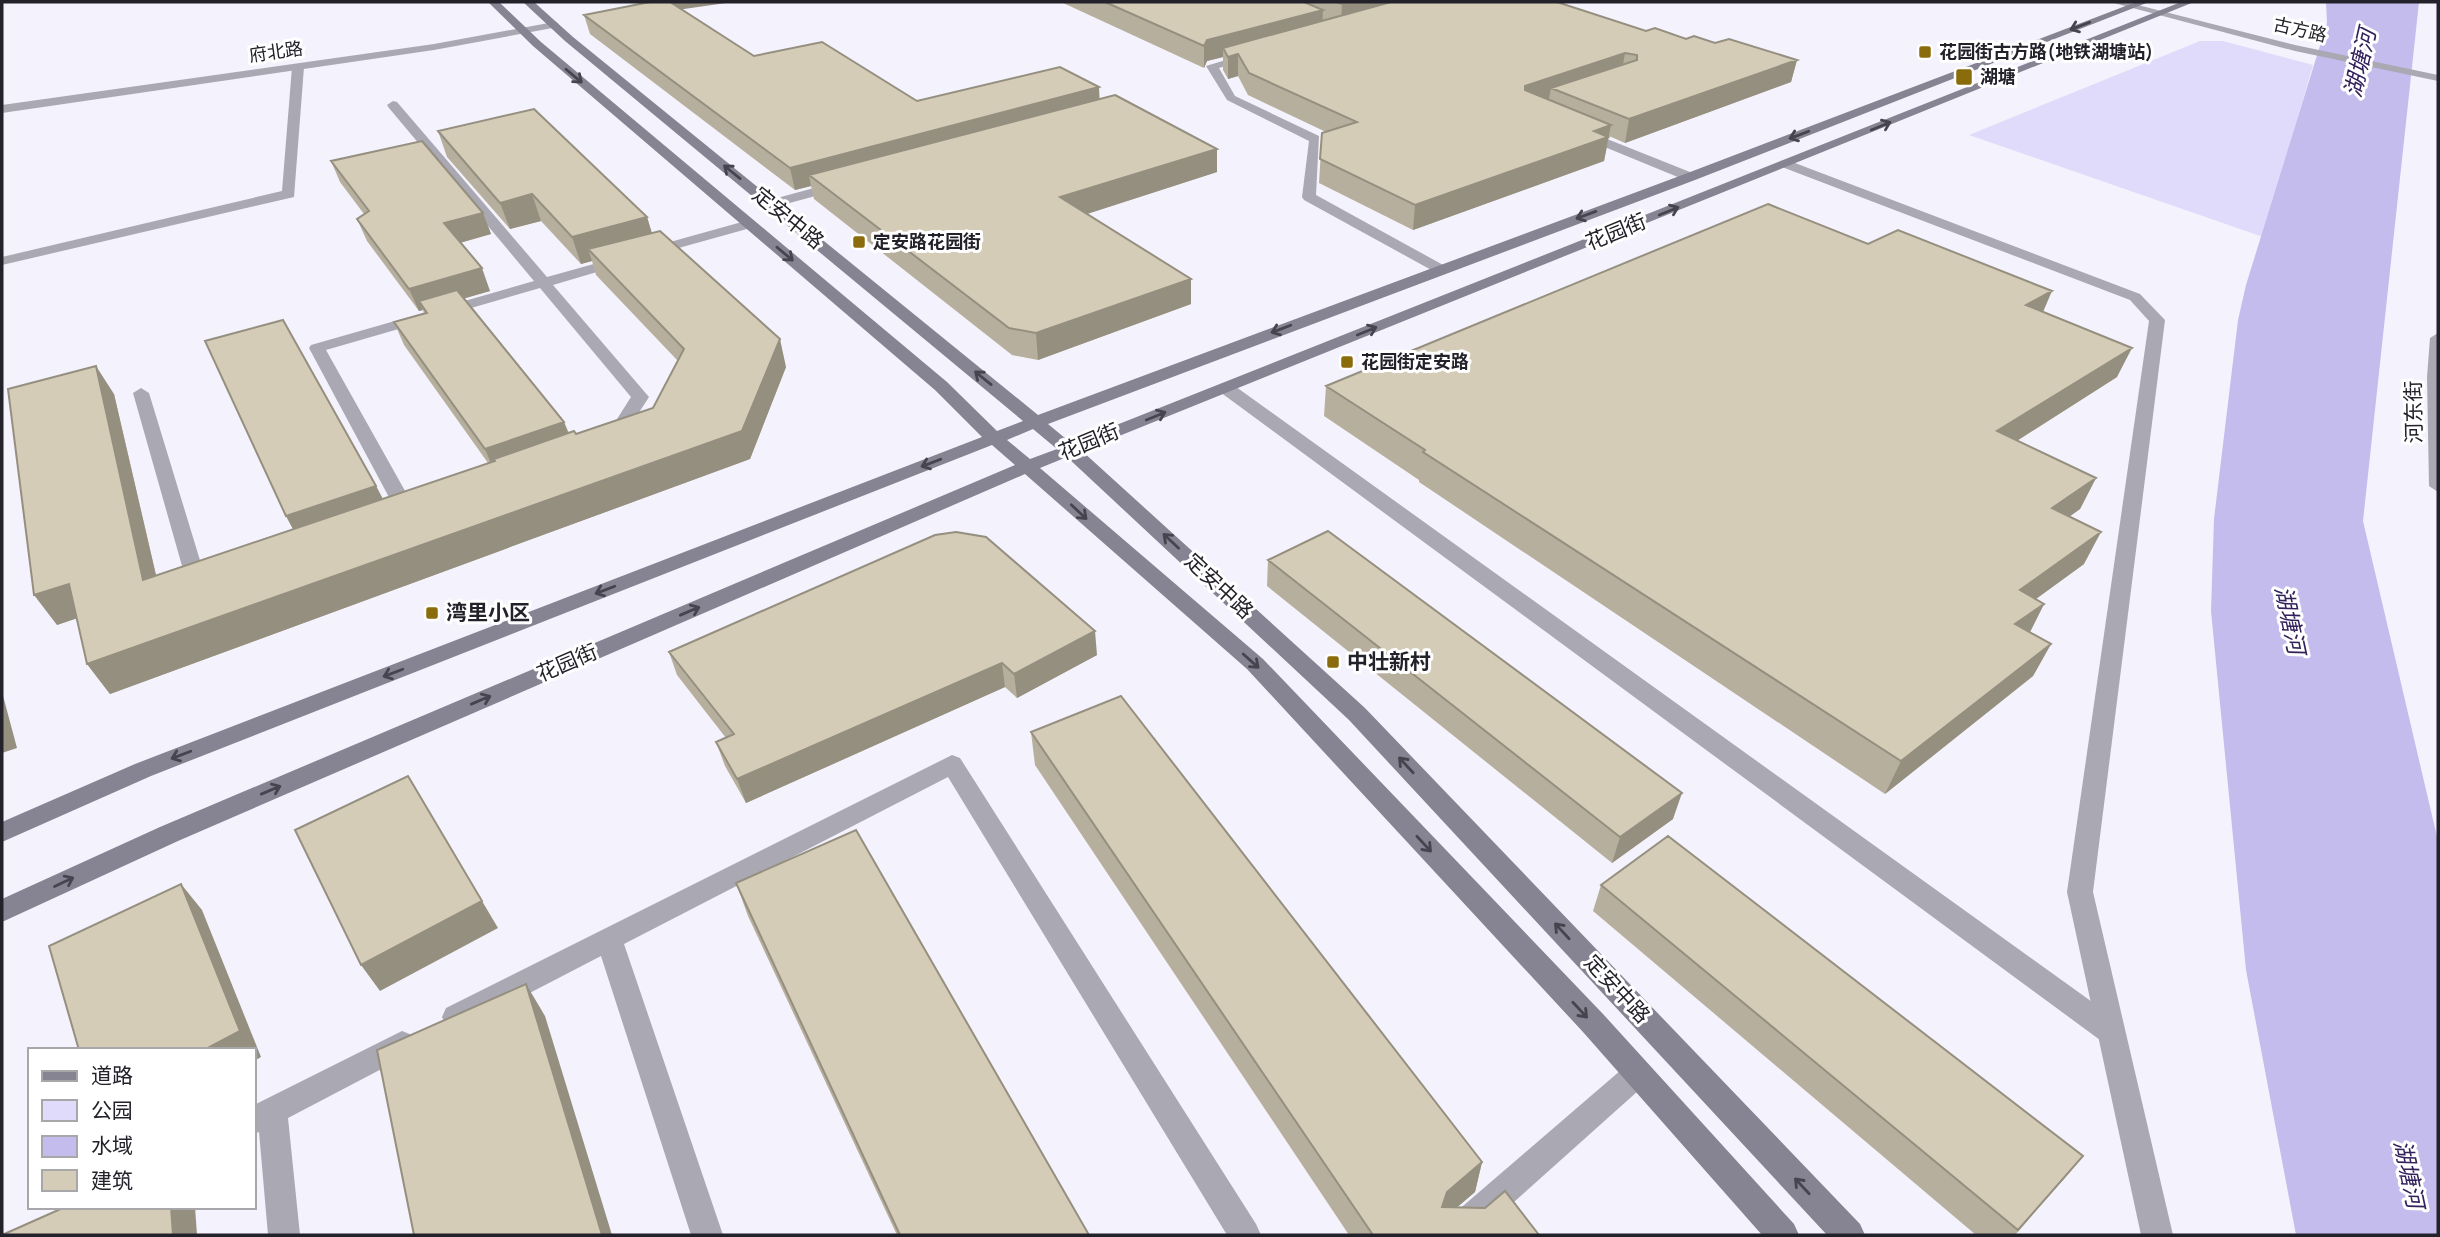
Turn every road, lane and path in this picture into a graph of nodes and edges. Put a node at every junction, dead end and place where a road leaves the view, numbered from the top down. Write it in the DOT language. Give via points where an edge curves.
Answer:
graph roads {
  1 [pos="493,2"];
  2 [pos="528,2"];
  3 [pos="2115,2"];
  4 [pos="2189,2"];
  5 [pos="2138,4"];
  6 [pos="2162,14"];
  7 [pos="554,25"];
  8 [pos="524,30"];
  9 [pos="1266,52"];
  10 [pos="298,67"];
  11 [pos="2438,78"];
  12 [pos="393,105"];
  13 [pos="2,108"];
  14 [pos="1566,127"];
  15 [pos="1787,164"];
  16 [pos="1690,177"];
  17 [pos="850,183"];
  18 [pos="771,204"];
  19 [pos="749,224"];
  20 [pos="2,261"];
  21 [pos="1440,269"];
  22 [pos="544,283"];
  23 [pos="2438,338"];
  24 [pos="1226,388"];
  25 [pos="141,393"];
  26 [pos="1036,422"];
  27 [pos="994,438"];
  28 [pos="599,447"];
  29 [pos="1070,450"];
  30 [pos="1029,466"];
  31 [pos="2438,486"];
  32 [pos="407,514"];
  33 [pos="224,578"];
  34 [pos="2,832"];
  35 [pos="2,911"];
  36 [pos="609,939"];
  37 [pos="2110,1031"];
  38 [pos="1638,1073"];
  39 [pos="263,1115"];
  40 [pos="284,1235"];
  41 [pos="707,1235"];
  42 [pos="1245,1235"];
  43 [pos="1453,1235"];
  44 [pos="1783,1235"];
  45 [pos="1849,1235"];
  46 [pos="2157,1235"];
  1 -- 8 [label="main road, 定安中路"];
  2 -- 7 [label="main road, 定安中路"];
  3 -- 5 [label="street, 古方路"];
  4 -- 6 [label="main road, 花园街"];
  5 -- 6 [label="street, 古方路"];
  5 -- 16 [label="main road, 花园街, one-way"];
  6 -- 11 [label="street, 古方路"];
  15 -- 6 [label="main road, 花园街, one-way"];
  7 -- 8 [label="street, 府北路"];
  18 -- 7 [label="main road, 定安中路, one-way"];
  8 -- 10 [label="street, 府北路"];
  8 -- 19 [label="main road, 定安中路, one-way"];
  9 -- 21 [label="street" via="1212,66 1231,98 1315,139 1309,197"];
  10 -- 13 [label="street, 府北路"];
  10 -- 20 [label="street" via="289,194"];
  12 -- 22 [label="street"];
  14 -- 16 [label="street"];
  24 -- 15 [label="main road, 花园街, one-way"];
  15 -- 37 [label="street" via="2135,297 2157,320 2080,892"];
  16 -- 21 [label="main road, 花园街, one-way"];
  17 -- 18 [label="street"];
  26 -- 18 [label="main road, 定安中路, one-way"];
  19 -- 22 [label="street"];
  19 -- 27 [label="main road, 定安中路, one-way" via="942,386"];
  21 -- 26 [label="main road, 花园街, one-way"];
  22 -- 28 [label="street" via="640,397 611,442"];
  22 -- 32 [label="street" via="317,348"];
  23 -- 31 [label="street, 河东街"];
  29 -- 24 [label="main road, 花园街, one-way"];
  24 -- 37 [label="street"];
  25 -- 33 [label="street" via="198,587"];
  26 -- 27 [label="main road, 花园街"];
  26 -- 29 [label="main road, 定安中路"];
  27 -- 30 [label="main road, 定安中路"];
  27 -- 34 [label="main road, 花园街, one-way" via="143,770"];
  29 -- 30 [label="main road, 花园街"];
  45 -- 29 [label="main road, 定安中路, one-way" via="1357,714"];
  35 -- 30 [label="main road, 花园街, one-way" via="182,828"];
  30 -- 38 [label="main road, 定安中路, one-way" via="1255,664"];
  36 -- 39 [label="street"];
  36 -- 41 [label="street"];
  36 -- 42 [label="street" via="951,764"];
  37 -- 46 [label="street"];
  38 -- 43 [label="street"];
  38 -- 44 [label="main road, 定安中路"];
  39 -- 40 [label="street"];
}
